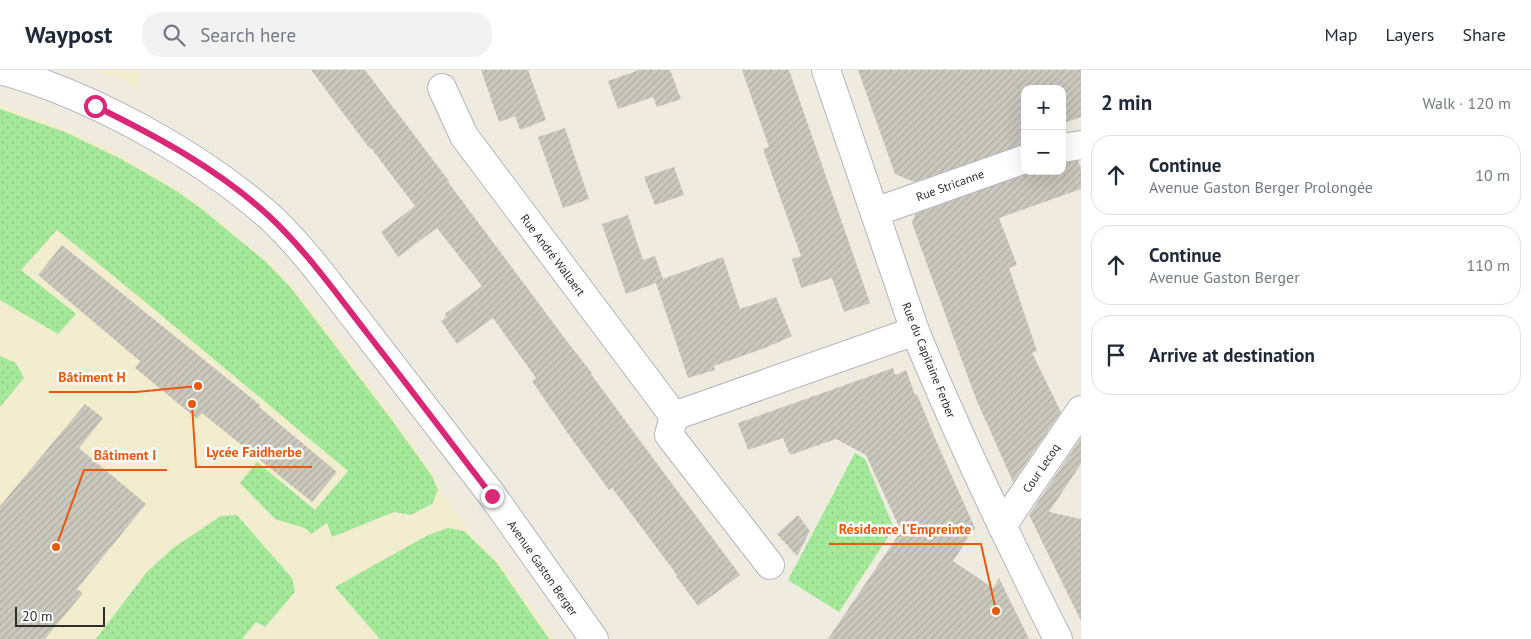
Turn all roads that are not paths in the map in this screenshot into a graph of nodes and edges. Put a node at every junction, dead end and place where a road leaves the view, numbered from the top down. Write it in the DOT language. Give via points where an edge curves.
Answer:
graph roads {
  1 [pos="0,70"];
  2 [pos="826,70"];
  3 [pos="442,88"];
  4 [pos="1081,145"];
  5 [pos="1066,147"];
  6 [pos="1021,160"];
  7 [pos="875,212"];
  8 [pos="915,331"];
  9 [pos="1081,410"];
  10 [pos="674,416"];
  11 [pos="1002,526"];
  12 [pos="770,565"];
  13 [pos="594,639"];
  14 [pos="1058,639"];
  1 -- 13 [label="street, Avenue Gaston Berger" via="35,80 144,131 193,160 269,216 307,255 492,496"];
  2 -- 7 [label="street, Rue du Capitaine Ferber"];
  3 -- 10 [label="street, Rue André Wallaert" via="464,136"];
  4 -- 5 [label="street"];
  6 -- 7 [label="street, Rue Stricanne"];
  7 -- 8 [label="street, Rue du Capitaine Ferber"];
  8 -- 10 [label="street"];
  8 -- 11 [label="street, Rue du Capitaine Ferber"];
  9 -- 11 [label="street, Cour Lecoq"];
  10 -- 12 [label="street" via="669,435"];
  11 -- 14 [label="street, Rue du Capitaine Ferber"];
}
